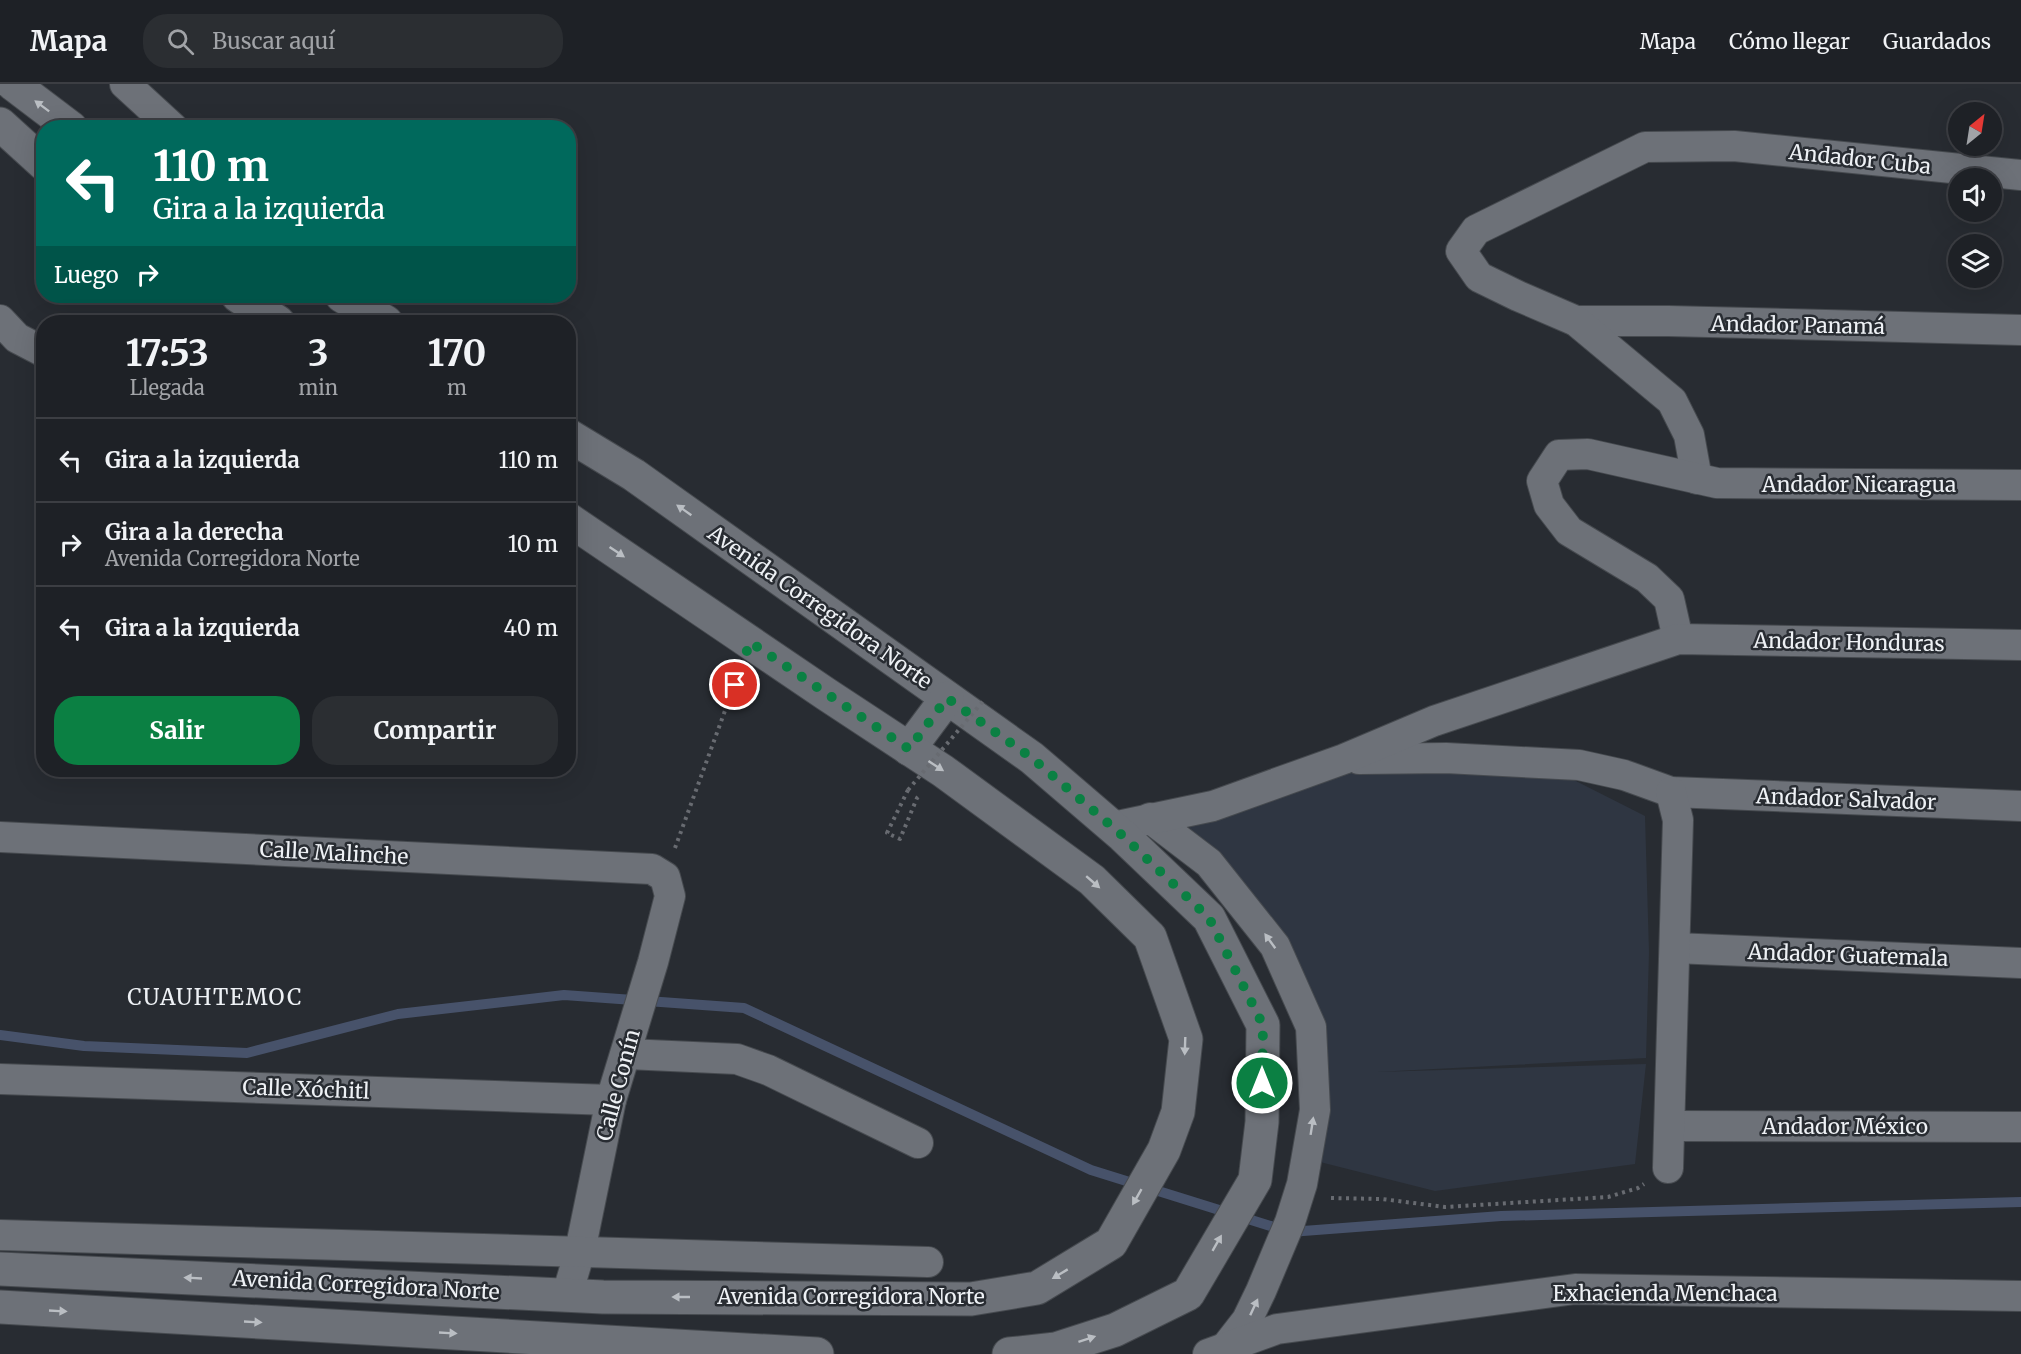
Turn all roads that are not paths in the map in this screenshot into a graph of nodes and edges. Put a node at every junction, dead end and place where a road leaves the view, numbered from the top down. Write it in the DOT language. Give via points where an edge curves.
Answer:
graph roads {
  1 [pos="13,84"];
  2 [pos="125,84"];
  3 [pos="60,120"];
  4 [pos="164,120"];
  5 [pos="0,124"];
  6 [pos="36,157"];
  7 [pos="2021,175"];
  8 [pos="249,303"];
  9 [pos="354,303"];
  10 [pos="267,315"];
  11 [pos="374,315"];
  12 [pos="0,320"];
  13 [pos="1576,321"];
  14 [pos="2021,330"];
  15 [pos="36,348"];
  16 [pos="576,440"];
  17 [pos="1697,479"];
  18 [pos="2021,485"];
  19 [pos="576,524"];
  20 [pos="1678,639"];
  21 [pos="2021,645"];
  22 [pos="947,698"];
  23 [pos="909,749"];
  24 [pos="1344,759"];
  25 [pos="1671,792"];
  26 [pos="2021,806"];
  27 [pos="1150,818"];
  28 [pos="1113,827"];
  29 [pos="0,837"];
  30 [pos="665,877"];
  31 [pos="1675,948"];
  32 [pos="2021,963"];
  33 [pos="628,1048"];
  34 [pos="0,1079"];
  35 [pos="611,1100"];
  36 [pos="1670,1126"];
  37 [pos="2021,1126"];
  38 [pos="918,1143"];
  39 [pos="1668,1168"];
  40 [pos="0,1235"];
  41 [pos="580,1251"];
  42 [pos="928,1262"];
  43 [pos="0,1269"];
  44 [pos="567,1295"];
  45 [pos="2021,1296"];
  46 [pos="0,1307"];
  47 [pos="1217,1351"];
  48 [pos="774,1353"];
  49 [pos="817,1354"];
  50 [pos="1009,1354"];
  3 -- 1 [label="main road, one-way"];
  2 -- 4 [label="street"];
  5 -- 6 [label="main road"];
  7 -- 13 [label="street, Andador Cuba" via="1734,146 1645,147 1476,230 1461,251 1479,277"];
  8 -- 10 [label="main road"];
  9 -- 11 [label="main road"];
  12 -- 15 [label="street" via="17,338"];
  13 -- 14 [label="street, Andador Panamá"];
  13 -- 17 [label="street" via="1672,401 1689,435"];
  22 -- 16 [label="main road, Avenida Corregidora Norte, one-way" via="634,475"];
  17 -- 18 [label="street, Andador Nicaragua" via="1717,483"];
  17 -- 20 [label="street, Andador Nicaragua" via="1588,454 1559,455 1542,481 1549,505 1569,531 1647,578 1669,599"];
  19 -- 23 [label="main road, Avenida Corregidora Norte, one-way"];
  20 -- 21 [label="street, Andador Honduras"];
  20 -- 24 [label="street, Andador Honduras" via="1434,721"];
  22 -- 23 [label="main road"];
  22 -- 28 [label="main road, Avenida Corregidora Norte" via="1032,758"];
  23 -- 44 [label="main road, Avenida Corregidora Norte, one-way" via="1092,880 1150,936 1186,1039 1178,1112 1164,1150 1110,1243 1037,1288 970,1299"];
  24 -- 25 [label="street, Andador Salvador" via="1446,758 1579,765 1624,775"];
  24 -- 27 [label="street, Andador Honduras" via="1213,806"];
  25 -- 26 [label="street, Andador Salvador"];
  25 -- 31 [label="street" via="1678,820"];
  27 -- 28 [label="street, Andador Honduras"];
  47 -- 27 [label="street, one-way" via="1247,1320 1302,1184 1315,1110 1311,1026 1275,946 1209,863"];
  50 -- 28 [label="main road, Avenida Corregidora Norte, one-way" via="1056,1349 1115,1330 1188,1294 1255,1180 1262,1122 1263,1025 1209,918"];
  29 -- 30 [label="street, Calle Malinche" via="652,869"];
  30 -- 33 [label="street, Calle Conín" via="670,896"];
  31 -- 32 [label="street, Andador Guatemala"];
  31 -- 36 [label="street"];
  33 -- 35 [label="street, Calle Conín"];
  33 -- 38 [label="street" via="737,1059 768,1070"];
  34 -- 35 [label="street, Calle Xóchitl"];
  35 -- 41 [label="street, Calle Conín"];
  36 -- 37 [label="street, Andador México"];
  36 -- 39 [label="street"];
  40 -- 41 [label="street"];
  41 -- 42 [label="street"];
  41 -- 44 [label="street, Calle Conín"];
  44 -- 43 [label="main road, Avenida Corregidora Norte, one-way"];
  45 -- 47 [label="street, Exhacienda Menchaca" via="1575,1289 1277,1329"];
  46 -- 48 [label="main road, Avenida Corregidora Norte, one-way"];
  48 -- 49 [label="main road, Avenida Corregidora Norte"];
}
